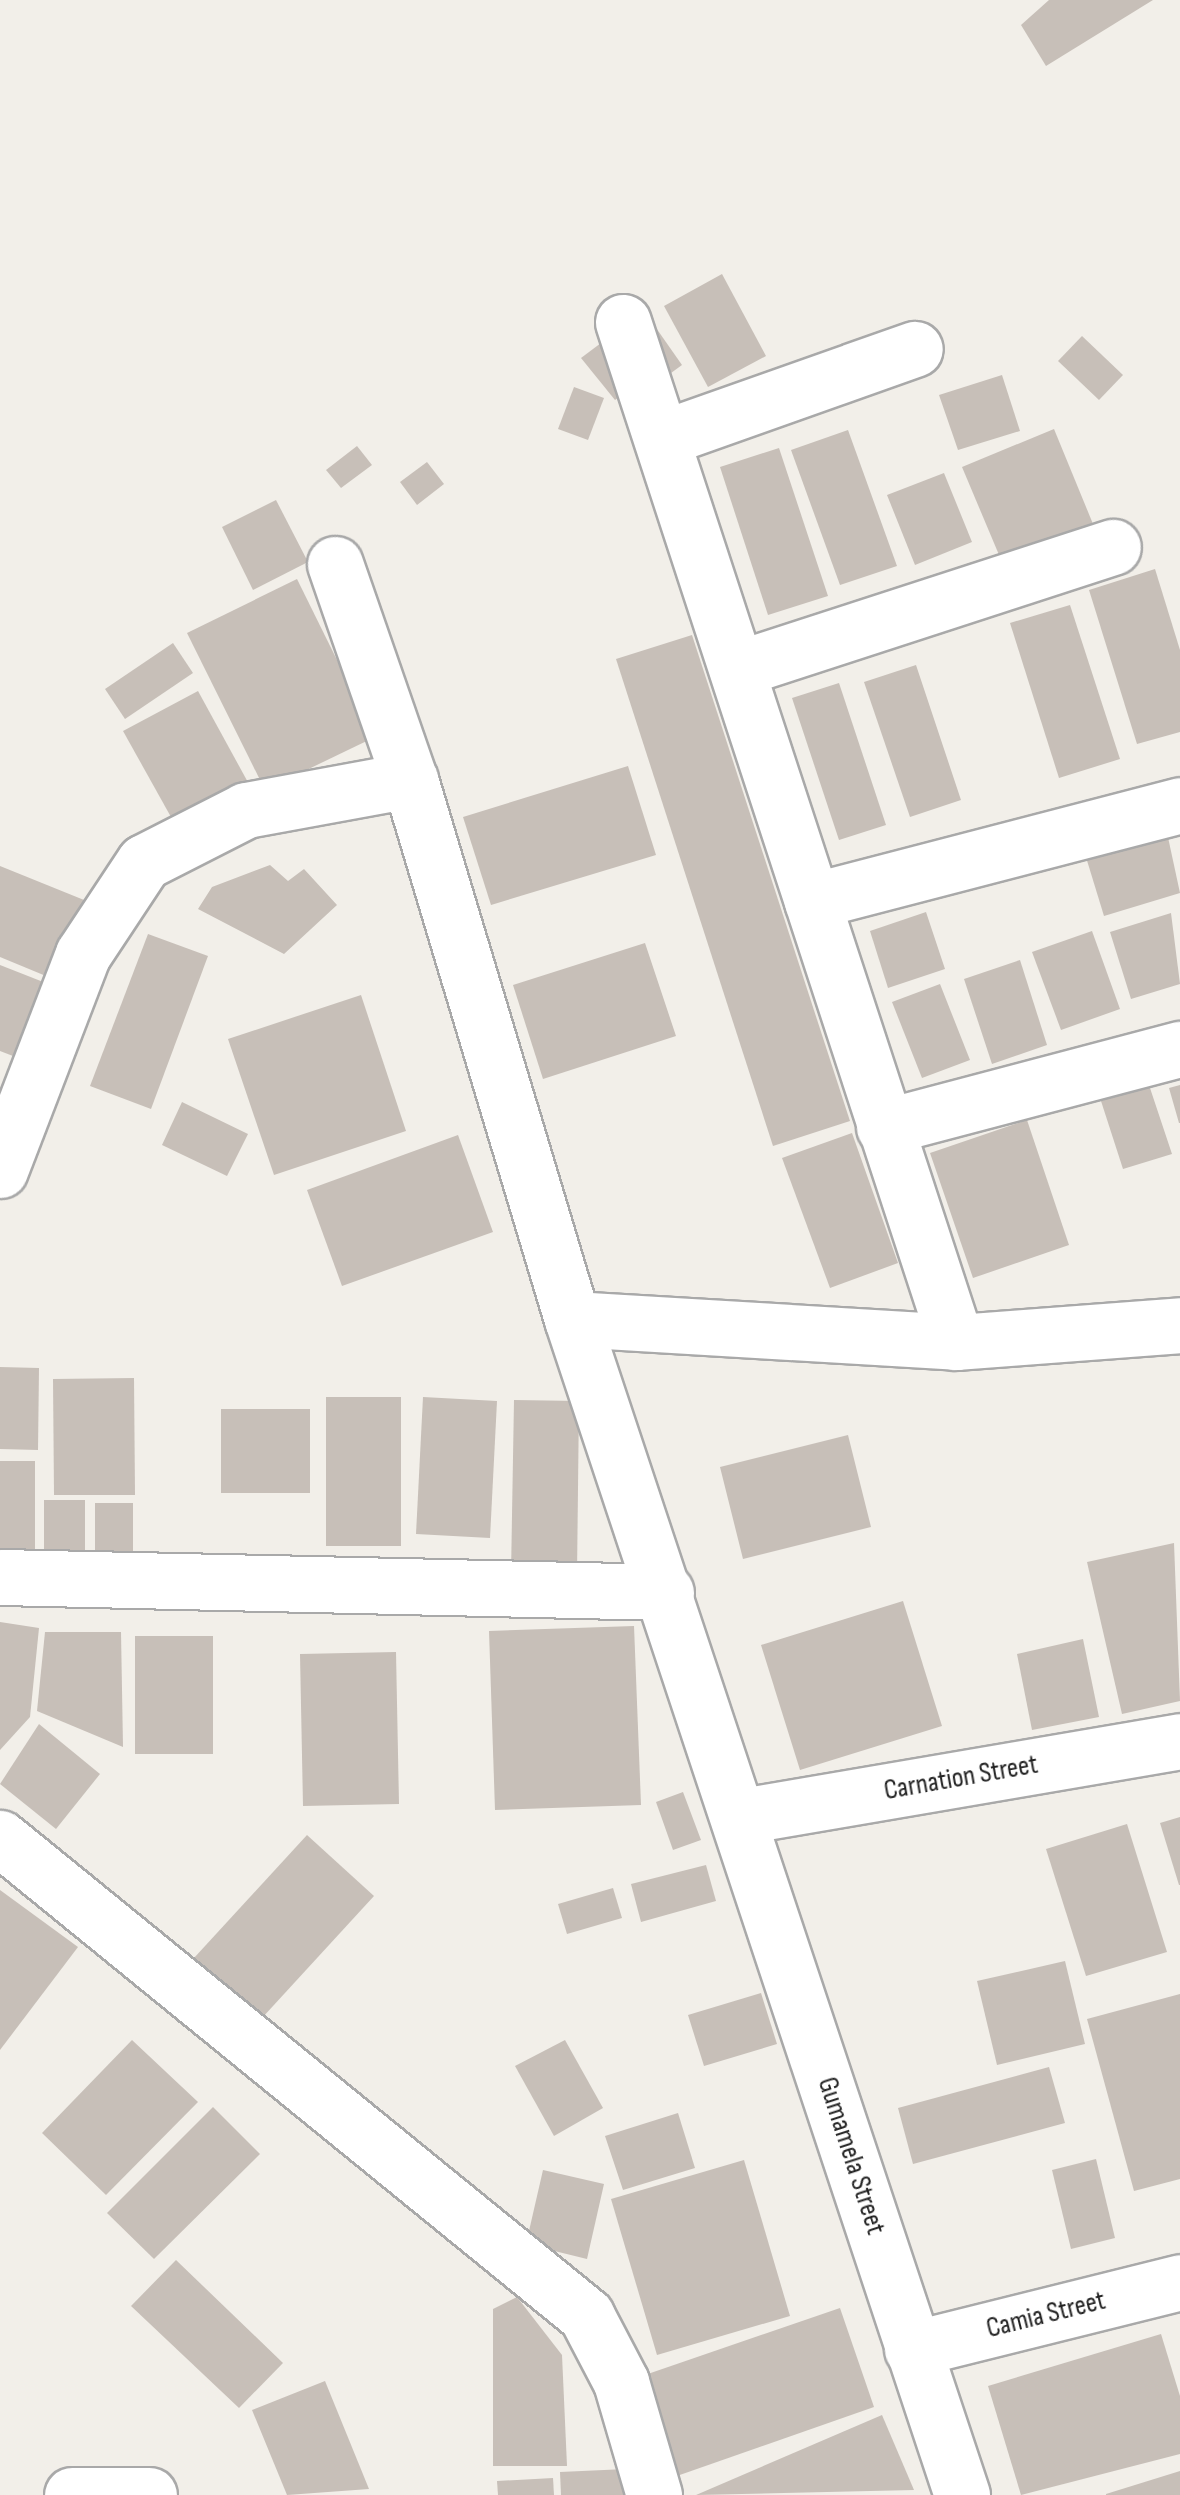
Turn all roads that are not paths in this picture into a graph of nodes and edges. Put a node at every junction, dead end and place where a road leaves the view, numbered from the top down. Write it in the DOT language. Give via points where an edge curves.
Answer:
graph roads {
  1 [pos="623,322"];
  2 [pos="915,349"];
  3 [pos="663,438"];
  4 [pos="1113,546"];
  5 [pos="335,564"];
  6 [pos="740,668"];
  7 [pos="410,780"];
  8 [pos="1180,805"];
  9 [pos="812,901"];
  10 [pos="1180,1049"];
  11 [pos="884,1127"];
  12 [pos="0,1170"];
  13 [pos="572,1319"];
  14 [pos="1180,1325"];
  15 [pos="956,1342"];
  16 [pos="0,1577"];
  17 [pos="666,1592"];
  18 [pos="1180,1740"];
  19 [pos="742,1816"];
  20 [pos="0,1838"];
  21 [pos="1180,2282"];
  22 [pos="912,2349"];
  23 [pos="72,2495"];
  24 [pos="150,2495"];
  25 [pos="654,2495"];
  26 [pos="962,2495"];
  1 -- 3 [label="street"];
  2 -- 3 [label="street"];
  3 -- 6 [label="street"];
  4 -- 6 [label="street"];
  5 -- 7 [label="street, Gumamela Street"];
  6 -- 9 [label="street"];
  7 -- 12 [label="street" via="246,810 144,862 82,954"];
  7 -- 13 [label="street, Gumamela Street"];
  8 -- 9 [label="street"];
  9 -- 11 [label="street"];
  10 -- 11 [label="street"];
  11 -- 15 [label="street"];
  13 -- 15 [label="street"];
  13 -- 17 [label="street, Gumamela Street"];
  14 -- 15 [label="street"];
  16 -- 17 [label="street"];
  17 -- 19 [label="street, Gumamela Street"];
  18 -- 19 [label="street, Carnation Street"];
  19 -- 22 [label="street, Gumamela Street"];
  20 -- 25 [label="street" via="586,2315 621,2382"];
  21 -- 22 [label="street, Camia Street"];
  22 -- 26 [label="street, Gumamela Street"];
  23 -- 24 [label="street"];
}
